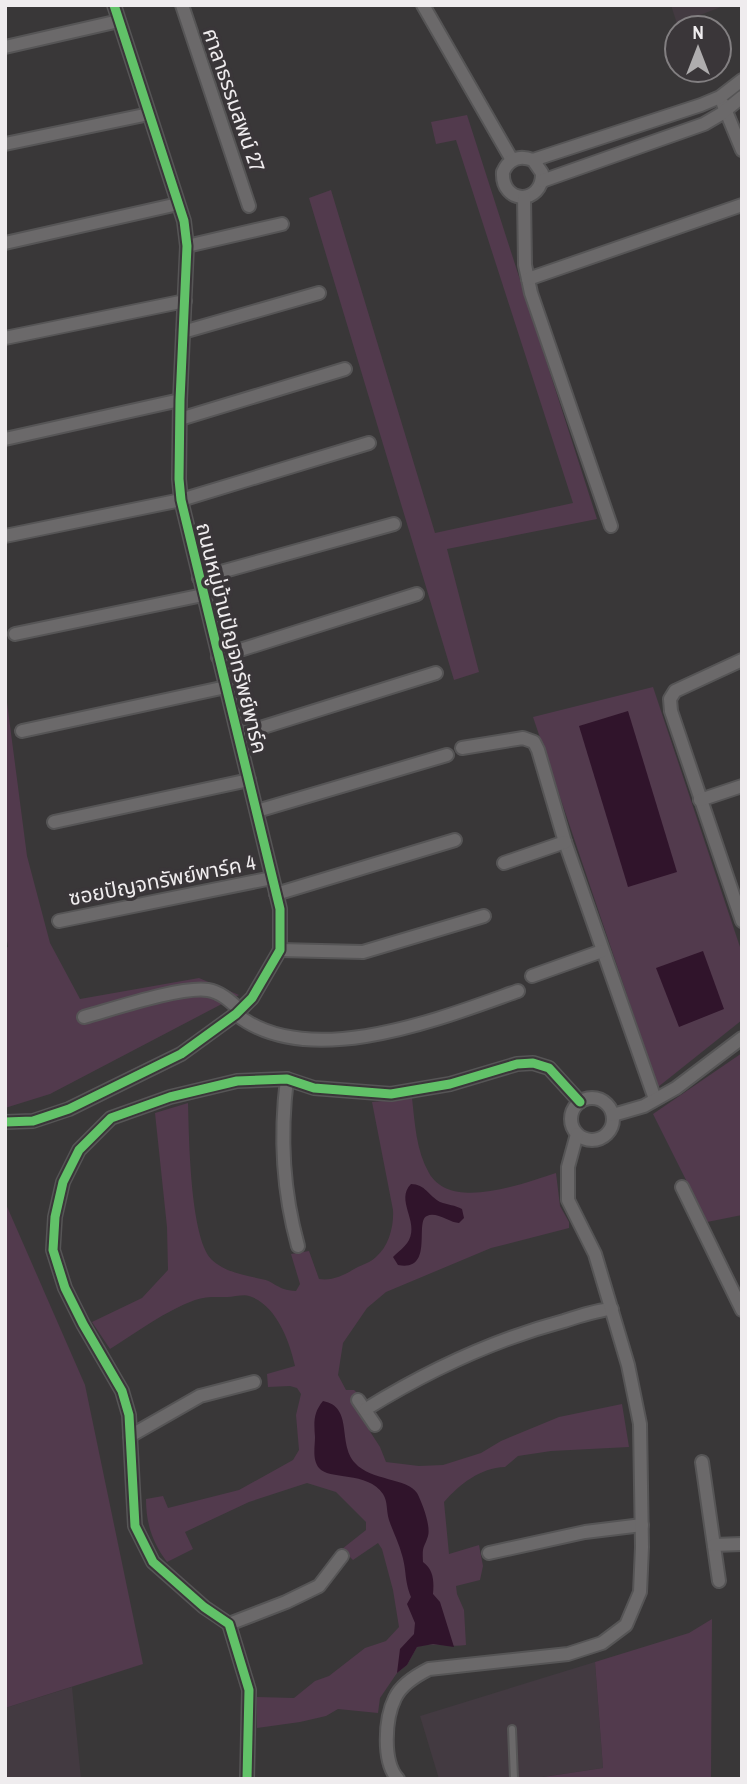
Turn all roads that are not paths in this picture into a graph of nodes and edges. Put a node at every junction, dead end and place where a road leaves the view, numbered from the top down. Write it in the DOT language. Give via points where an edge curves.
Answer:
graph roads {
  1 [pos="114,5"];
  2 [pos="182,5"];
  3 [pos="423,5"];
  4 [pos="119,21"];
  5 [pos="5,47"];
  6 [pos="742,80"];
  7 [pos="720,97"];
  8 [pos="742,97"];
  9 [pos="726,110"];
  10 [pos="149,114"];
  11 [pos="5,144"];
  12 [pos="742,150"];
  13 [pos="512,160"];
  14 [pos="533,160"];
  15 [pos="542,181"];
  16 [pos="524,197"];
  17 [pos="178,204"];
  18 [pos="742,205"];
  19 [pos="249,206"];
  20 [pos="282,224"];
  21 [pos="5,243"];
  22 [pos="187,246"];
  23 [pos="528,279"];
  24 [pos="319,293"];
  25 [pos="185,301"];
  26 [pos="183,332"];
  27 [pos="5,338"];
  28 [pos="345,369"];
  29 [pos="180,400"];
  30 [pos="180,419"];
  31 [pos="5,439"];
  32 [pos="369,443"];
  33 [pos="181,500"];
  34 [pos="394,523"];
  35 [pos="611,526"];
  36 [pos="5,536"];
  37 [pos="199,578"];
  38 [pos="417,594"];
  39 [pos="204,595"];
  40 [pos="15,634"];
  41 [pos="218,657"];
  42 [pos="742,660"];
  43 [pos="436,673"];
  44 [pos="226,687"];
  45 [pos="22,731"];
  46 [pos="238,735"];
  47 [pos="462,748"];
  48 [pos="446,755"];
  49 [pos="248,780"];
  50 [pos="742,786"];
  51 [pos="700,800"];
  52 [pos="257,811"];
  53 [pos="54,822"];
  54 [pos="455,840"];
  55 [pos="565,842"];
  56 [pos="503,863"];
  57 [pos="272,878"];
  58 [pos="276,894"];
  59 [pos="738,902"];
  60 [pos="484,916"];
  61 [pos="59,921"];
  62 [pos="742,921"];
  63 [pos="280,950"];
  64 [pos="602,951"];
  65 [pos="532,976"];
  66 [pos="518,991"];
  67 [pos="238,1012"];
  68 [pos="84,1017"];
  69 [pos="742,1038"];
  70 [pos="287,1079"];
  71 [pos="656,1099"];
  72 [pos="580,1102"];
  73 [pos="612,1115"];
  74 [pos="5,1122"];
  75 [pos="577,1133"];
  76 [pos="682,1187"];
  77 [pos="298,1245"];
  78 [pos="612,1309"];
  79 [pos="742,1310"];
  80 [pos="254,1382"];
  81 [pos="375,1425"];
  82 [pos="130,1436"];
  83 [pos="702,1462"];
  84 [pos="642,1525"];
  85 [pos="742,1544"];
  86 [pos="714,1545"];
  87 [pos="489,1553"];
  88 [pos="342,1556"];
  89 [pos="719,1581"];
  90 [pos="229,1624"];
  91 [pos="512,1729"];
  92 [pos="247,1779"];
  93 [pos="398,1779"];
  94 [pos="514,1779"];
  1 -- 4 [label="street, ถนนหมู่บ้านปัญจทรัพย์พาร์ค"];
  2 -- 19 [label="street, ศาลาธรรมสพน์ 27"];
  3 -- 13 [label="street"];
  4 -- 5 [label="street"];
  4 -- 10 [label="street, ถนนหมู่บ้านปัญจทรัพย์พาร์ค"];
  6 -- 7 [label="street"];
  7 -- 9 [label="street"];
  7 -- 14 [label="street"];
  8 -- 9 [label="street"];
  9 -- 12 [label="street"];
  9 -- 15 [label="street" via="704,124"];
  10 -- 11 [label="street"];
  10 -- 17 [label="street, ถนนหมู่บ้านปัญจทรัพย์พาร์ค"];
  13 -- 14 [label="street"];
  13 -- 16 [label="street" via="503,172 505,186"];
  14 -- 15 [label="street"];
  15 -- 16 [label="street" via="536,192"];
  16 -- 23 [label="street"];
  17 -- 21 [label="street"];
  17 -- 22 [label="street, ถนนหมู่บ้านปัญจทรัพย์พาร์ค"];
  18 -- 23 [label="street"];
  20 -- 22 [label="street"];
  22 -- 25 [label="street, ถนนหมู่บ้านปัญจทรัพย์พาร์ค"];
  23 -- 35 [label="street"];
  24 -- 26 [label="street"];
  25 -- 26 [label="street, ถนนหมู่บ้านปัญจทรัพย์พาร์ค"];
  25 -- 27 [label="street"];
  26 -- 29 [label="street, ถนนหมู่บ้านปัญจทรัพย์พาร์ค"];
  28 -- 30 [label="street"];
  29 -- 30 [label="street, ถนนหมู่บ้านปัญจทรัพย์พาร์ค"];
  29 -- 31 [label="street"];
  30 -- 33 [label="street, ถนนหมู่บ้านปัญจทรัพย์พาร์ค"];
  32 -- 33 [label="street"];
  33 -- 36 [label="street"];
  33 -- 37 [label="street, ถนนหมู่บ้านปัญจทรัพย์พาร์ค"];
  34 -- 37 [label="street"];
  37 -- 39 [label="street, ถนนหมู่บ้านปัญจทรัพย์พาร์ค"];
  38 -- 41 [label="street"];
  39 -- 40 [label="street"];
  39 -- 41 [label="street, ถนนหมู่บ้านปัญจทรัพย์พาร์ค"];
  41 -- 44 [label="street, ถนนหมู่บ้านปัญจทรัพย์พาร์ค"];
  42 -- 51 [label="street" via="675,691 670,699"];
  43 -- 46 [label="street"];
  44 -- 45 [label="street"];
  44 -- 46 [label="street, ถนนหมู่บ้านปัญจทรัพย์พาร์ค"];
  46 -- 49 [label="street, ถนนหมู่บ้านปัญจทรัพย์พาร์ค"];
  47 -- 55 [label="street" via="523,738 534,742"];
  48 -- 52 [label="street"];
  49 -- 52 [label="street, ถนนหมู่บ้านปัญจทรัพย์พาร์ค"];
  49 -- 53 [label="street"];
  50 -- 51 [label="street"];
  51 -- 59 [label="street"];
  52 -- 57 [label="street, ถนนหมู่บ้านปัญจทรัพย์พาร์ค"];
  54 -- 58 [label="street"];
  55 -- 56 [label="street"];
  55 -- 64 [label="street"];
  57 -- 58 [label="street, ถนนหมู่บ้านปัญจทรัพย์พาร์ค"];
  57 -- 61 [label="street, ซอยปัญจทรัพย์พาร์ค 4"];
  58 -- 63 [label="street, ถนนหมู่บ้านปัญจทรัพย์พาร์ค"];
  59 -- 62 [label="street"];
  60 -- 63 [label="street" via="363,952"];
  63 -- 67 [label="street" via="252,998"];
  64 -- 65 [label="street"];
  64 -- 71 [label="street"];
  66 -- 67 [label="street" via="389,1033 342,1039 270,1034"];
  67 -- 68 [label="street" via="222,995 208,990 156,997"];
  67 -- 74 [label="street" via="180,1054 69,1109 33,1121"];
  69 -- 71 [label="street"];
  70 -- 72 [label="street" via="314,1088 391,1094 533,1063 550,1068"];
  70 -- 77 [label="street" via="283,1110 286,1179"];
  70 -- 82 [label="street" via="237,1081 170,1097 111,1118 79,1150 64,1182 53,1250 65,1288 122,1391"];
  71 -- 73 [label="street"];
  72 -- 73 [label="street" via="596,1099 609,1107"];
  72 -- 75 [label="street" via="572,1117"];
  73 -- 75 [label="street" via="611,1128 602,1137 589,1139"];
  75 -- 78 [label="street" via="568,1167 568,1200 595,1254"];
  76 -- 79 [label="street"];
  78 -- 81 [label="street" via="533,1329 468,1353 362,1404"];
  78 -- 84 [label="street" via="640,1424"];
  80 -- 82 [label="street" via="200,1396"];
  82 -- 90 [label="street" via="135,1526 153,1562"];
  83 -- 86 [label="street"];
  84 -- 87 [label="street"];
  84 -- 93 [label="street" via="640,1592 626,1625 601,1643 568,1654 429,1668 395,1697 386,1750 391,1772"];
  85 -- 86 [label="street"];
  86 -- 89 [label="street"];
  88 -- 90 [label="street" via="319,1586"];
  90 -- 92 [label="street" via="249,1690"];
  91 -- 94 [label="lane"];
}
